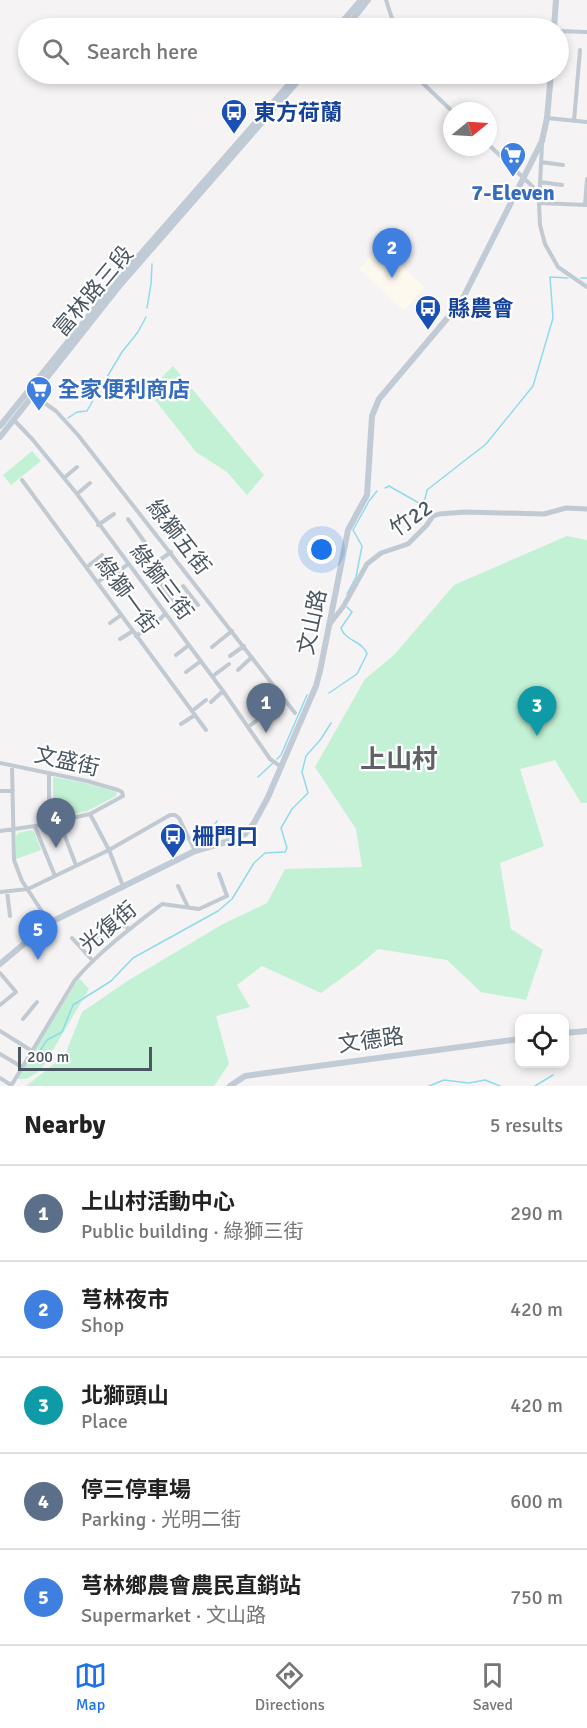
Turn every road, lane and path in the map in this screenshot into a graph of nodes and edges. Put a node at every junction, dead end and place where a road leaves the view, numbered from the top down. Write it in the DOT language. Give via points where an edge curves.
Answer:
graph roads {
  1 [pos="361,0"];
  2 [pos="368,0"];
  3 [pos="386,0"];
  4 [pos="556,0"];
  5 [pos="346,18"];
  6 [pos="354,18"];
  7 [pos="392,18"];
  8 [pos="555,18"];
  9 [pos="569,31"];
  10 [pos="587,32"];
  11 [pos="580,50"];
  12 [pos="290,84"];
  13 [pos="295,84"];
  14 [pos="424,84"];
  15 [pos="550,84"];
  16 [pos="443,102"];
  17 [pos="547,118"];
  18 [pos="574,121"];
  19 [pos="587,122"];
  20 [pos="542,141"];
  21 [pos="497,153"];
  22 [pos="541,162"];
  23 [pos="563,165"];
  24 [pos="217,171"];
  25 [pos="523,178"];
  26 [pos="587,179"];
  27 [pos="540,182"];
  28 [pos="562,185"];
  29 [pos="538,203"];
  30 [pos="586,205"];
  31 [pos="587,286"];
  32 [pos="30,393"];
  33 [pos="13,419"];
  34 [pos="0,426"];
  35 [pos="0,437"];
  36 [pos="77,467"];
  37 [pos="64,478"];
  38 [pos="22,480"];
  39 [pos="90,483"];
  40 [pos="76,494"];
  41 [pos="587,509"];
  42 [pos="114,514"];
  43 [pos="128,519"];
  44 [pos="98,525"];
  45 [pos="146,544"];
  46 [pos="171,552"];
  47 [pos="102,555"];
  48 [pos="157,562"];
  49 [pos="128,564"];
  50 [pos="87,567"];
  51 [pos="148,567"];
  52 [pos="111,572"];
  53 [pos="117,573"];
  54 [pos="98,582"];
  55 [pos="183,586"];
  56 [pos="198,604"];
  57 [pos="165,614"];
  58 [pos="121,615"];
  59 [pos="185,615"];
  60 [pos="110,623"];
  61 [pos="328,627"];
  62 [pos="133,631"];
  63 [pos="232,631"];
  64 [pos="136,636"];
  65 [pos="120,639"];
  66 [pos="189,645"];
  67 [pos="244,646"];
  68 [pos="212,647"];
  69 [pos="176,655"];
  70 [pos="230,656"];
  71 [pos="252,657"];
  72 [pos="201,661"];
  73 [pos="229,664"];
  74 [pos="238,670"];
  75 [pos="186,672"];
  76 [pos="213,676"];
  77 [pos="223,691"];
  78 [pos="206,700"];
  79 [pos="211,702"];
  80 [pos="295,712"];
  81 [pos="193,713"];
  82 [pos="264,715"];
  83 [pos="181,724"];
  84 [pos="248,727"];
  85 [pos="206,730"];
  86 [pos="0,763"];
  87 [pos="12,766"];
  88 [pos="280,766"];
  89 [pos="49,774"];
  90 [pos="0,791"];
  91 [pos="12,791"];
  92 [pos="90,814"];
  93 [pos="59,821"];
  94 [pos="49,823"];
  95 [pos="35,826"];
  96 [pos="0,831"];
  97 [pos="13,831"];
  98 [pos="109,850"];
  99 [pos="195,851"];
  100 [pos="76,865"];
  101 [pos="219,874"];
  102 [pos="55,876"];
  103 [pos="123,886"];
  104 [pos="178,886"];
  105 [pos="28,889"];
  106 [pos="7,891"];
  107 [pos="0,892"];
  108 [pos="188,908"];
  109 [pos="10,916"];
  110 [pos="49,923"];
  111 [pos="128,930"];
  112 [pos="72,938"];
  113 [pos="98,938"];
  114 [pos="93,961"];
  115 [pos="0,964"];
  116 [pos="0,973"];
  117 [pos="37,1002"];
  118 [pos="0,1005"];
  119 [pos="23,1019"];
  120 [pos="0,1031"];
  121 [pos="587,1031"];
  122 [pos="569,1033"];
  123 [pos="515,1040"];
  124 [pos="32,1051"];
  125 [pos="0,1054"];
  126 [pos="22,1067"];
  127 [pos="0,1078"];
  128 [pos="11,1086"];
  129 [pos="230,1086"];
  1 -- 5 [label="main road"];
  2 -- 6 [label="main road"];
  3 -- 7 [label="street"];
  4 -- 8 [label="main road"];
  9 -- 10 [label="street"];
  11 -- 18 [label="street"];
  12 -- 24 [label="main road"];
  13 -- 24 [label="main road"];
  14 -- 16 [label="street"];
  15 -- 17 [label="main road, 文山路"];
  17 -- 18 [label="street"];
  17 -- 20 [label="main road, 文山路"];
  18 -- 19 [label="street"];
  20 -- 22 [label="street, 文山路"];
  20 -- 25 [label="main road, 文山路"];
  21 -- 25 [label="street"];
  22 -- 23 [label="street"];
  22 -- 27 [label="street, 文山路"];
  24 -- 32 [label="main road, 富林路三段" via="117,281"];
  25 -- 29 [label="street" via="533,187"];
  25 -- 61 [label="main road, 文山路" via="460,302 374,408 367,495 348,530"];
  26 -- 30 [label="street"];
  27 -- 28 [label="street"];
  27 -- 29 [label="street, 文山路"];
  29 -- 30 [label="street"];
  29 -- 31 [label="street" via="540,225 551,258"];
  32 -- 33 [label="main road, 富林路三段"];
  32 -- 34 [label="main road, 富林路三段"];
  32 -- 46 [label="street, 綠獅五街" via="56,411 78,435"];
  33 -- 35 [label="main road, 富林路三段"];
  33 -- 37 [label="street, 綠獅三街"];
  36 -- 37 [label="street"];
  37 -- 40 [label="street, 綠獅三街"];
  38 -- 50 [label="street, 綠獅一街"];
  39 -- 40 [label="street"];
  40 -- 44 [label="street, 綠獅三街"];
  41 -- 61 [label="street, 竹22 / 竹22" via="566,508 544,514 450,512 433,516 408,544 381,553 367,564"];
  42 -- 44 [label="street"];
  43 -- 45 [label="street"];
  44 -- 49 [label="street, 綠獅三街"];
  46 -- 48 [label="street"];
  46 -- 63 [label="street, 綠獅五街"];
  47 -- 50 [label="street"];
  49 -- 53 [label="street"];
  49 -- 57 [label="street, 綠獅三街"];
  50 -- 54 [label="street, 綠獅一街"];
  51 -- 59 [label="street"];
  52 -- 54 [label="street"];
  54 -- 58 [label="street, 綠獅一街"];
  55 -- 56 [label="street"];
  57 -- 64 [label="street"];
  57 -- 66 [label="street, 綠獅三街"];
  58 -- 60 [label="street"];
  58 -- 62 [label="street, 綠獅一街"];
  61 -- 88 [label="main road, 文山路" via="316,686"];
  62 -- 64 [label="street, 綠獅一街"];
  62 -- 65 [label="street"];
  63 -- 67 [label="street, 綠獅五街"];
  63 -- 68 [label="street"];
  64 -- 81 [label="street, 綠獅一街"];
  66 -- 69 [label="street"];
  66 -- 72 [label="street, 綠獅三街"];
  67 -- 70 [label="street"];
  67 -- 71 [label="street, 綠獅五街"];
  71 -- 74 [label="street"];
  71 -- 80 [label="street, 綠獅五街"];
  72 -- 75 [label="street"];
  72 -- 76 [label="street, 綠獅三街"];
  73 -- 76 [label="street"];
  76 -- 77 [label="street, 綠獅三街"];
  77 -- 79 [label="street"];
  77 -- 84 [label="street, 綠獅三街"];
  78 -- 81 [label="street"];
  81 -- 83 [label="street"];
  81 -- 85 [label="street, 綠獅一街"];
  82 -- 84 [label="street"];
  84 -- 88 [label="street, 綠獅三街" via="270,759"];
  86 -- 87 [label="street, 文盛街"];
  87 -- 89 [label="street, 文盛街"];
  87 -- 91 [label="street"];
  88 -- 99 [label="main road, 文山路" via="251,828 236,839"];
  89 -- 92 [label="street, 文盛街" via="122,792 123,796"];
  89 -- 94 [label="street"];
  90 -- 91 [label="street"];
  91 -- 97 [label="street"];
  92 -- 93 [label="street"];
  92 -- 98 [label="street"];
  93 -- 94 [label="street"];
  93 -- 100 [label="street"];
  94 -- 95 [label="street"];
  95 -- 97 [label="street"];
  95 -- 102 [label="street"];
  96 -- 97 [label="street"];
  97 -- 105 [label="street" via="14,860"];
  98 -- 99 [label="street" via="175,815"];
  98 -- 100 [label="street"];
  98 -- 103 [label="street"];
  99 -- 103 [label="main road, 文山路"];
  100 -- 102 [label="street"];
  101 -- 108 [label="street, 光復街" via="227,896 199,909"];
  102 -- 105 [label="street"];
  103 -- 110 [label="main road, 文山路"];
  104 -- 108 [label="street"];
  105 -- 106 [label="street"];
  105 -- 110 [label="street"];
  106 -- 107 [label="street"];
  106 -- 109 [label="street"];
  108 -- 111 [label="street, 光復街" via="162,904"];
  110 -- 115 [label="main road, 文山路"];
  111 -- 113 [label="street" via="126,925"];
  111 -- 114 [label="street, 光復街"];
  112 -- 114 [label="street"];
  114 -- 124 [label="street, 光復街" via="75,980"];
  116 -- 118 [label="street" via="16,992"];
  117 -- 119 [label="street"];
  120 -- 124 [label="street"];
  121 -- 122 [label="main road"];
  123 -- 129 [label="main road, 文德路" via="245,1076"];
  124 -- 126 [label="street, 光復街"];
  125 -- 126 [label="street"];
  126 -- 128 [label="street, 光復街"];
  127 -- 128 [label="street"];
}
